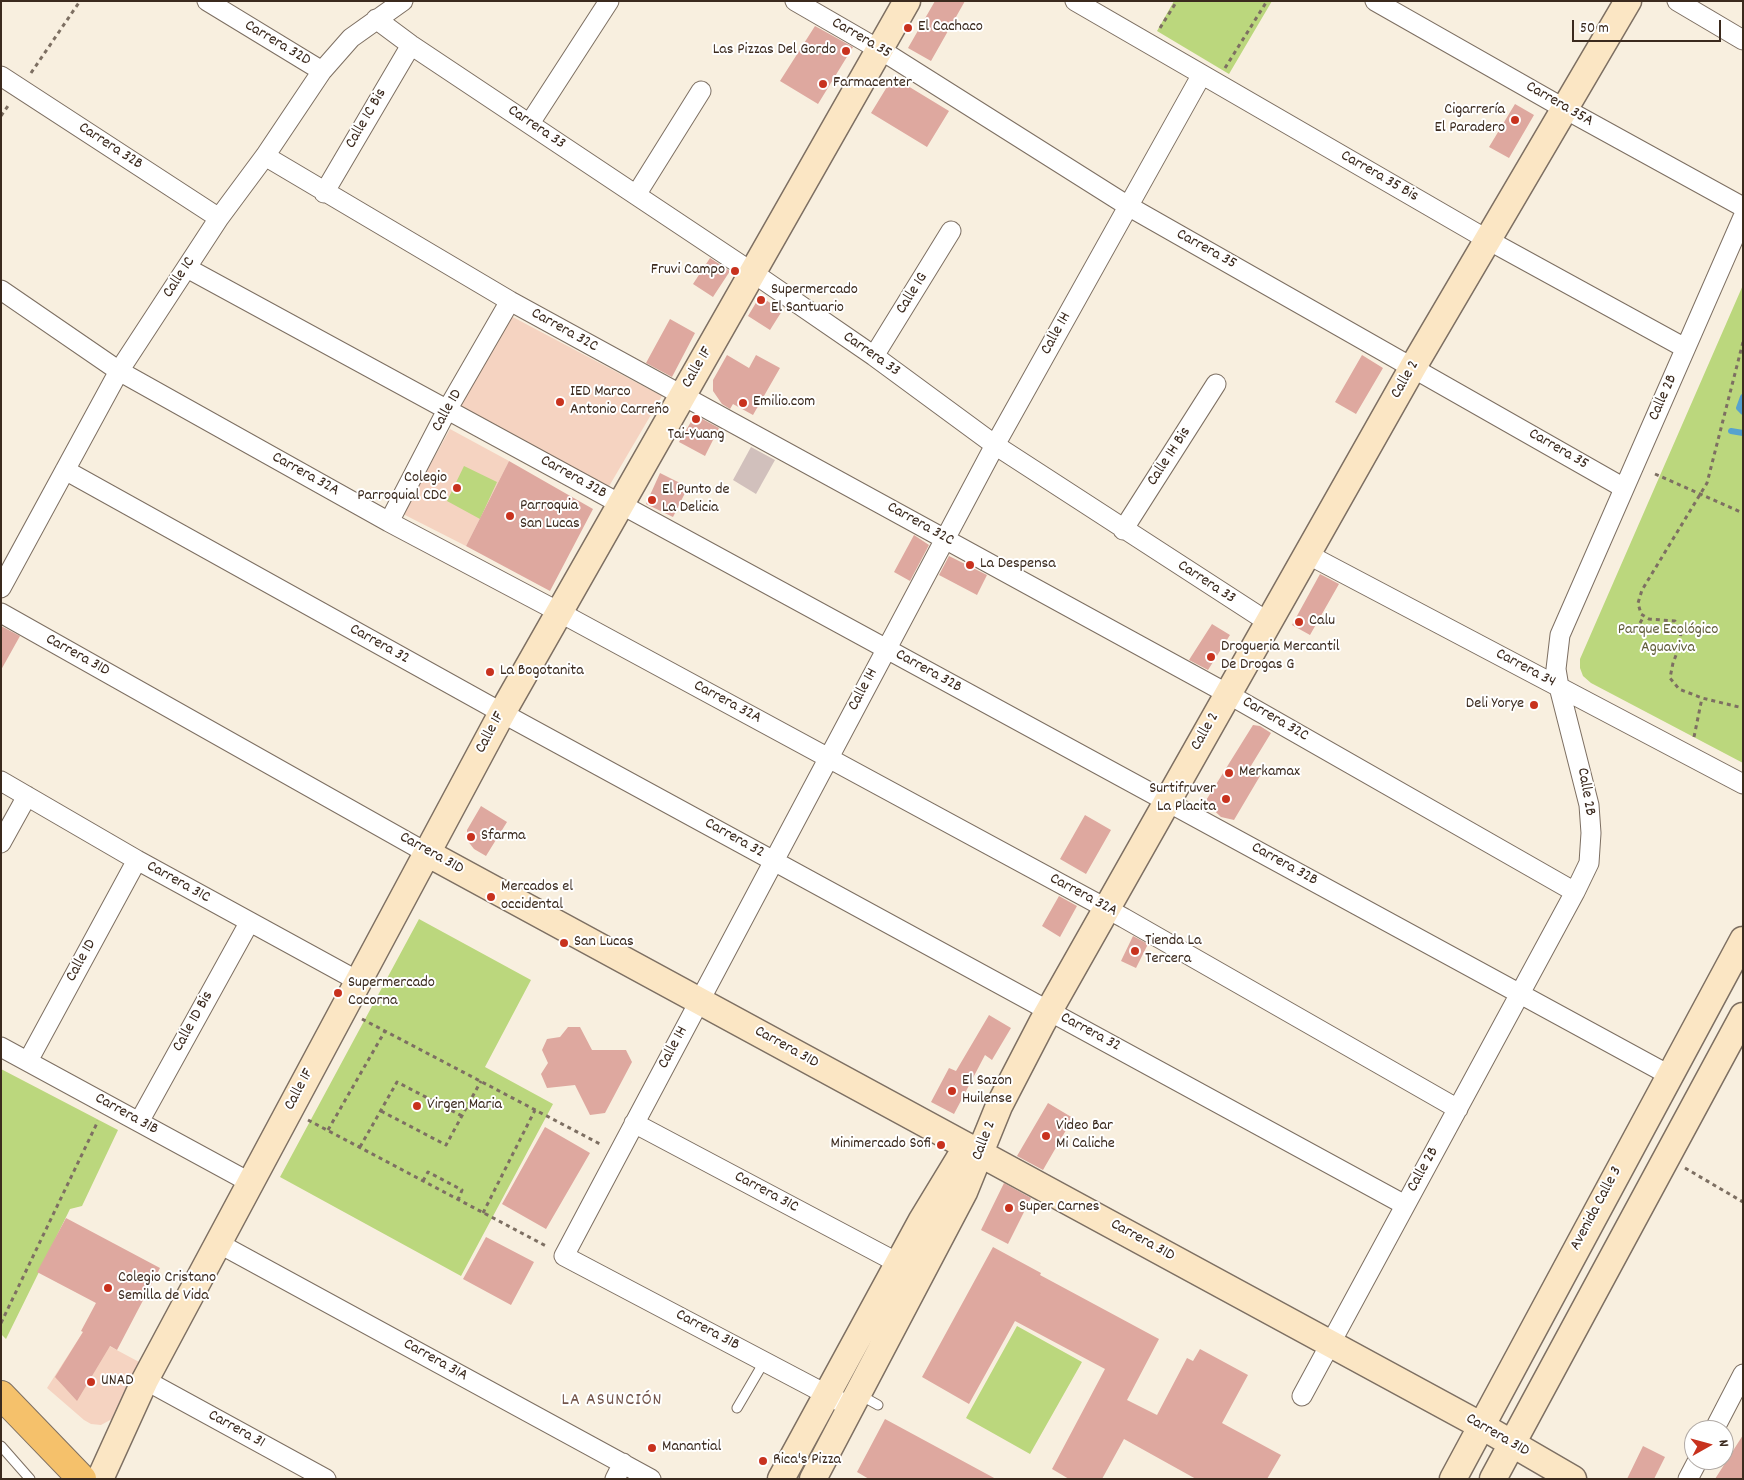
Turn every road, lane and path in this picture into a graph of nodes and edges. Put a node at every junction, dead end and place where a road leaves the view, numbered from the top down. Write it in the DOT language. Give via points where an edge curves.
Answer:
graph roads {
  1 [pos="80,1"];
  2 [pos="207,1"];
  3 [pos="403,1"];
  4 [pos="609,1"];
  5 [pos="795,1"];
  6 [pos="907,1"];
  7 [pos="1075,1"];
  8 [pos="1177,1"];
  9 [pos="1268,1"];
  10 [pos="1376,1"];
  11 [pos="1628,1"];
  12 [pos="1677,1"];
  13 [pos="376,19"];
  14 [pos="1743,40"];
  15 [pos="411,45"];
  16 [pos="1150,46"];
  17 [pos="879,50"];
  18 [pos="322,70"];
  19 [pos="1,76"];
  20 [pos="1208,79"];
  21 [pos="20,88"];
  22 [pos="701,91"];
  23 [pos="1565,109"];
  24 [pos="1,116"];
  25 [pos="530,123"];
  26 [pos="265,156"];
  27 [pos="324,193"];
  28 [pos="636,195"];
  29 [pos="1128,206"];
  30 [pos="1743,206"];
  31 [pos="1743,217"];
  32 [pos="219,218"];
  33 [pos="951,231"];
  34 [pos="1488,240"];
  35 [pos="187,268"];
  36 [pos="752,273"];
  37 [pos="1,290"];
  38 [pos="510,301"];
  39 [pos="1743,342"];
  40 [pos="1685,348"];
  41 [pos="874,356"];
  42 [pos="1413,367"];
  43 [pos="119,371"];
  44 [pos="1216,384"];
  45 [pos="682,395"];
  46 [pos="447,410"];
  47 [pos="995,445"];
  48 [pos="65,470"];
  49 [pos="1656,474"];
  50 [pos="1624,488"];
  51 [pos="1700,495"];
  52 [pos="621,504"];
  53 [pos="1743,513"];
  54 [pos="389,522"];
  55 [pos="1123,530"];
  56 [pos="945,539"];
  57 [pos="1307,554"];
  58 [pos="1,588"];
  59 [pos="559,612"];
  60 [pos="1,613"];
  61 [pos="1644,616"];
  62 [pos="1268,622"];
  63 [pos="1640,623"];
  64 [pos="886,649"];
  65 [pos="1560,688"];
  66 [pos="1228,694"];
  67 [pos="1702,698"];
  68 [pos="1743,708"];
  69 [pos="502,713"];
  70 [pos="1694,741"];
  71 [pos="828,758"];
  72 [pos="1,781"];
  73 [pos="1743,784"];
  74 [pos="27,796"];
  75 [pos="1167,801"];
  76 [pos="1,844"];
  77 [pos="427,852"];
  78 [pos="137,860"];
  79 [pos="774,861"];
  80 [pos="1575,892"];
  81 [pos="1106,909"];
  82 [pos="249,923"];
  83 [pos="1743,940"];
  84 [pos="358,981"];
  85 [pos="1520,994"];
  86 [pos="699,1001"];
  87 [pos="1048,1011"];
  88 [pos="354,1015"];
  89 [pos="1743,1016"];
  90 [pos="385,1031"];
  91 [pos="1,1047"];
  92 [pos="28,1061"];
  93 [pos="1670,1075"];
  94 [pos="481,1081"];
  95 [pos="106,1104"];
  96 [pos="1458,1109"];
  97 [pos="535,1110"];
  98 [pos="381,1111"];
  99 [pos="301,1116"];
  100 [pos="462,1116"];
  101 [pos="139,1122"];
  102 [pos="634,1123"];
  103 [pos="328,1130"];
  104 [pos="360,1147"];
  105 [pos="973,1150"];
  106 [pos="618,1154"];
  107 [pos="1680,1166"];
  108 [pos="423,1181"];
  109 [pos="251,1183"];
  110 [pos="458,1200"];
  111 [pos="1743,1202"];
  112 [pos="1405,1205"];
  113 [pos="483,1213"];
  114 [pos="218,1243"];
  115 [pos="564,1256"];
  116 [pos="898,1263"];
  117 [pos="1,1323"];
  118 [pos="1330,1344"];
  119 [pos="764,1362"];
  120 [pos="145,1380"];
  121 [pos="1740,1385"];
  122 [pos="1,1394"];
  123 [pos="827,1395"];
  124 [pos="1302,1396"];
  125 [pos="862,1402"];
  126 [pos="737,1408"];
  127 [pos="1720,1420"];
  128 [pos="1480,1426"];
  129 [pos="1510,1443"];
  130 [pos="1,1446"];
  131 [pos="619,1471"];
  132 [pos="30,1479"];
  133 [pos="82,1479"];
  134 [pos="100,1479"];
  135 [pos="326,1479"];
  136 [pos="652,1479"];
  137 [pos="781,1479"];
  138 [pos="813,1479"];
  139 [pos="1453,1479"];
  140 [pos="1493,1479"];
  141 [pos="1573,1479"];
  1 -- 21 [label="path"];
  2 -- 18 [label="street, Carrera 32D"];
  3 -- 13 [label="street, Calle 1C"];
  4 -- 25 [label="street"];
  5 -- 17 [label="street, Carrera 35"];
  6 -- 17 [label="street, Calle 1F"];
  7 -- 16 [label="street, Carrera 35 Bis"];
  8 -- 16 [label="path"];
  9 -- 20 [label="path"];
  10 -- 23 [label="street, Carrera 35A"];
  11 -- 23 [label="street, Calle 2"];
  12 -- 14 [label="street"];
  13 -- 15 [label="street, Carrera 33"];
  13 -- 18 [label="street, Calle 1C" via="351,38"];
  15 -- 25 [label="street, Carrera 33"];
  15 -- 27 [label="street, Calle 1C Bis"];
  16 -- 20 [label="street, Carrera 35 Bis"];
  17 -- 29 [label="street, Carrera 35"];
  17 -- 36 [label="street, Calle 1F"];
  18 -- 26 [label="street, Calle 1C"];
  19 -- 21 [label="street, Carrera 32B"];
  20 -- 29 [label="street, Calle 1H"];
  20 -- 34 [label="street, Carrera 35 Bis"];
  21 -- 24 [label="path"];
  21 -- 32 [label="street, Carrera 32B"];
  22 -- 28 [label="street"];
  23 -- 30 [label="street, Carrera 35A"];
  23 -- 34 [label="street, Calle 2"];
  25 -- 28 [label="street, Carrera 33"];
  26 -- 27 [label="street, Carrera 32C"];
  26 -- 32 [label="street, Calle 1C"];
  27 -- 38 [label="street, Carrera 32C"];
  28 -- 36 [label="street, Carrera 33"];
  29 -- 42 [label="street, Carrera 35"];
  29 -- 47 [label="street, Calle 1H"];
  31 -- 40 [label="street, Calle 2B"];
  32 -- 35 [label="street, Calle 1C"];
  33 -- 41 [label="street, Calle 1G"];
  34 -- 40 [label="street, Carrera 35 Bis"];
  34 -- 42 [label="street, Calle 2"];
  35 -- 43 [label="street, Calle 1C"];
  35 -- 46 [label="street, Carrera 32B"];
  36 -- 41 [label="street, Carrera 33"];
  36 -- 45 [label="street, Calle 1F"];
  37 -- 43 [label="street, Carrera 32A"];
  38 -- 45 [label="street, Carrera 32C"];
  38 -- 46 [label="street, Calle 1D"];
  39 -- 51 [label="path" via="1707,483"];
  40 -- 50 [label="street, Calle 2B"];
  41 -- 47 [label="street, Carrera 33"];
  42 -- 50 [label="street, Carrera 35"];
  42 -- 57 [label="street, Calle 2"];
  43 -- 48 [label="street, Calle 1C"];
  43 -- 54 [label="street, Carrera 32A"];
  44 -- 55 [label="street, Calle 1H Bis"];
  45 -- 52 [label="street, Calle 1F"];
  45 -- 56 [label="street, Carrera 32C"];
  46 -- 52 [label="street, Carrera 32B"];
  46 -- 54 [label="street, Calle 1D"];
  47 -- 55 [label="street, Carrera 33"];
  47 -- 56 [label="street, Calle 1H"];
  48 -- 58 [label="street, Calle 1C"];
  48 -- 69 [label="street, Carrera 32"];
  49 -- 51 [label="path"];
  50 -- 65 [label="street, Calle 2B" via="1560,635 1556,669"];
  51 -- 53 [label="path"];
  51 -- 61 [label="path" via="1642,590 1638,603"];
  52 -- 59 [label="street, Calle 1F"];
  52 -- 64 [label="street, Carrera 32B"];
  54 -- 59 [label="street, Carrera 32A"];
  55 -- 62 [label="street, Carrera 33"];
  56 -- 64 [label="street, Calle 1H"];
  56 -- 66 [label="street, Carrera 32C"];
  57 -- 62 [label="street, Calle 2"];
  57 -- 65 [label="street, Carrera 34"];
  59 -- 69 [label="street, Calle 1F"];
  59 -- 71 [label="street, Carrera 32A"];
  60 -- 77 [label="street, Carrera 31D"];
  61 -- 63 [label="path"];
  61 -- 67 [label="path" via="1675,621 1681,631 1680,645 1670,678 1679,689"];
  62 -- 66 [label="street, Calle 2"];
  64 -- 71 [label="street, Calle 1H"];
  64 -- 75 [label="street, Carrera 32B"];
  65 -- 73 [label="street, Carrera 34"];
  65 -- 80 [label="street, Calle 2B" via="1590,805 1589,863"];
  66 -- 75 [label="street, Calle 2"];
  66 -- 80 [label="street, Carrera 32C"];
  67 -- 68 [label="path"];
  67 -- 70 [label="path"];
  69 -- 77 [label="street, Calle 1F"];
  69 -- 79 [label="street, Carrera 32"];
  71 -- 79 [label="street, Calle 1H"];
  71 -- 81 [label="street, Carrera 32A"];
  72 -- 74 [label="street, Carrera 31C"];
  74 -- 76 [label="street"];
  74 -- 78 [label="street, Carrera 31C"];
  75 -- 81 [label="street, Calle 2"];
  75 -- 85 [label="street, Carrera 32B"];
  77 -- 84 [label="street, Calle 1F"];
  77 -- 86 [label="street, Carrera 31D"];
  78 -- 82 [label="street, Carrera 31C"];
  78 -- 92 [label="street, Calle 1D"];
  79 -- 86 [label="street, Calle 1H"];
  79 -- 87 [label="street, Carrera 32"];
  80 -- 85 [label="street, Calle 2B"];
  81 -- 87 [label="street, Calle 2"];
  81 -- 96 [label="street, Carrera 32A"];
  82 -- 84 [label="street, Carrera 31C"];
  82 -- 101 [label="street, Calle 1D Bis"];
  83 -- 93 [label="street, Avenida Calle 3"];
  84 -- 109 [label="street, Calle 1F"];
  85 -- 93 [label="street, Carrera 32B"];
  85 -- 96 [label="street, Calle 2B"];
  86 -- 102 [label="street, Calle 1H"];
  86 -- 105 [label="street, Carrera 31D"];
  87 -- 105 [label="street, Calle 2"];
  87 -- 112 [label="street, Carrera 32"];
  88 -- 90 [label="path"];
  89 -- 129 [label="street"];
  90 -- 94 [label="path"];
  90 -- 103 [label="path"];
  91 -- 92 [label="street, Carrera 31B"];
  92 -- 95 [label="street, Carrera 31B"];
  93 -- 128 [label="street, Avenida Calle 3"];
  94 -- 97 [label="path"];
  94 -- 100 [label="path"];
  95 -- 101 [label="street, Carrera 31B"];
  95 -- 117 [label="path"];
  96 -- 112 [label="street, Calle 2B"];
  97 -- 106 [label="path"];
  97 -- 113 [label="path"];
  98 -- 100 [label="path" via="397,1082"];
  98 -- 100 [label="path" via="446,1145"];
  98 -- 104 [label="path"];
  99 -- 103 [label="path"];
  101 -- 109 [label="street, Carrera 31B"];
  102 -- 106 [label="street, Calle 1H"];
  102 -- 116 [label="street, Carrera 31C"];
  103 -- 104 [label="path"];
  104 -- 108 [label="path"];
  105 -- 116 [label="street, Calle 2"];
  105 -- 118 [label="street, Carrera 31D"];
  105 -- 125 [label="street, Calle 2" via="964,1192"];
  106 -- 115 [label="street, Calle 1H"];
  107 -- 111 [label="path"];
  108 -- 110 [label="path"];
  108 -- 110 [label="path" via="428,1172 462,1190"];
  109 -- 114 [label="street, Calle 1F"];
  110 -- 113 [label="path"];
  112 -- 118 [label="street, Calle 2B"];
  113 -- 115 [label="path"];
  114 -- 120 [label="street, Calle 1F"];
  114 -- 131 [label="street, Carrera 31A"];
  115 -- 119 [label="street, Carrera 31B"];
  116 -- 123 [label="street, Calle 2"];
  118 -- 124 [label="street, Calle 2B"];
  118 -- 128 [label="street, Carrera 31D"];
  119 -- 123 [label="street, Carrera 31B"];
  119 -- 126 [label="lane"];
  120 -- 134 [label="street, Calle 1F"];
  120 -- 135 [label="street, Carrera 31"];
  121 -- 127 [label="street"];
  122 -- 133 [label="highway"];
  123 -- 125 [label="street, Carrera 31B"];
  123 -- 137 [label="street, Calle 2"];
  125 -- 138 [label="street, Calle 2"];
  128 -- 129 [label="street, Carrera 31D"];
  128 -- 139 [label="street, Avenida Calle 3"];
  129 -- 140 [label="street"];
  129 -- 141 [label="street, Carrera 31D"];
  130 -- 132 [label="lane"];
  131 -- 136 [label="street, Carrera 31A"];
}
